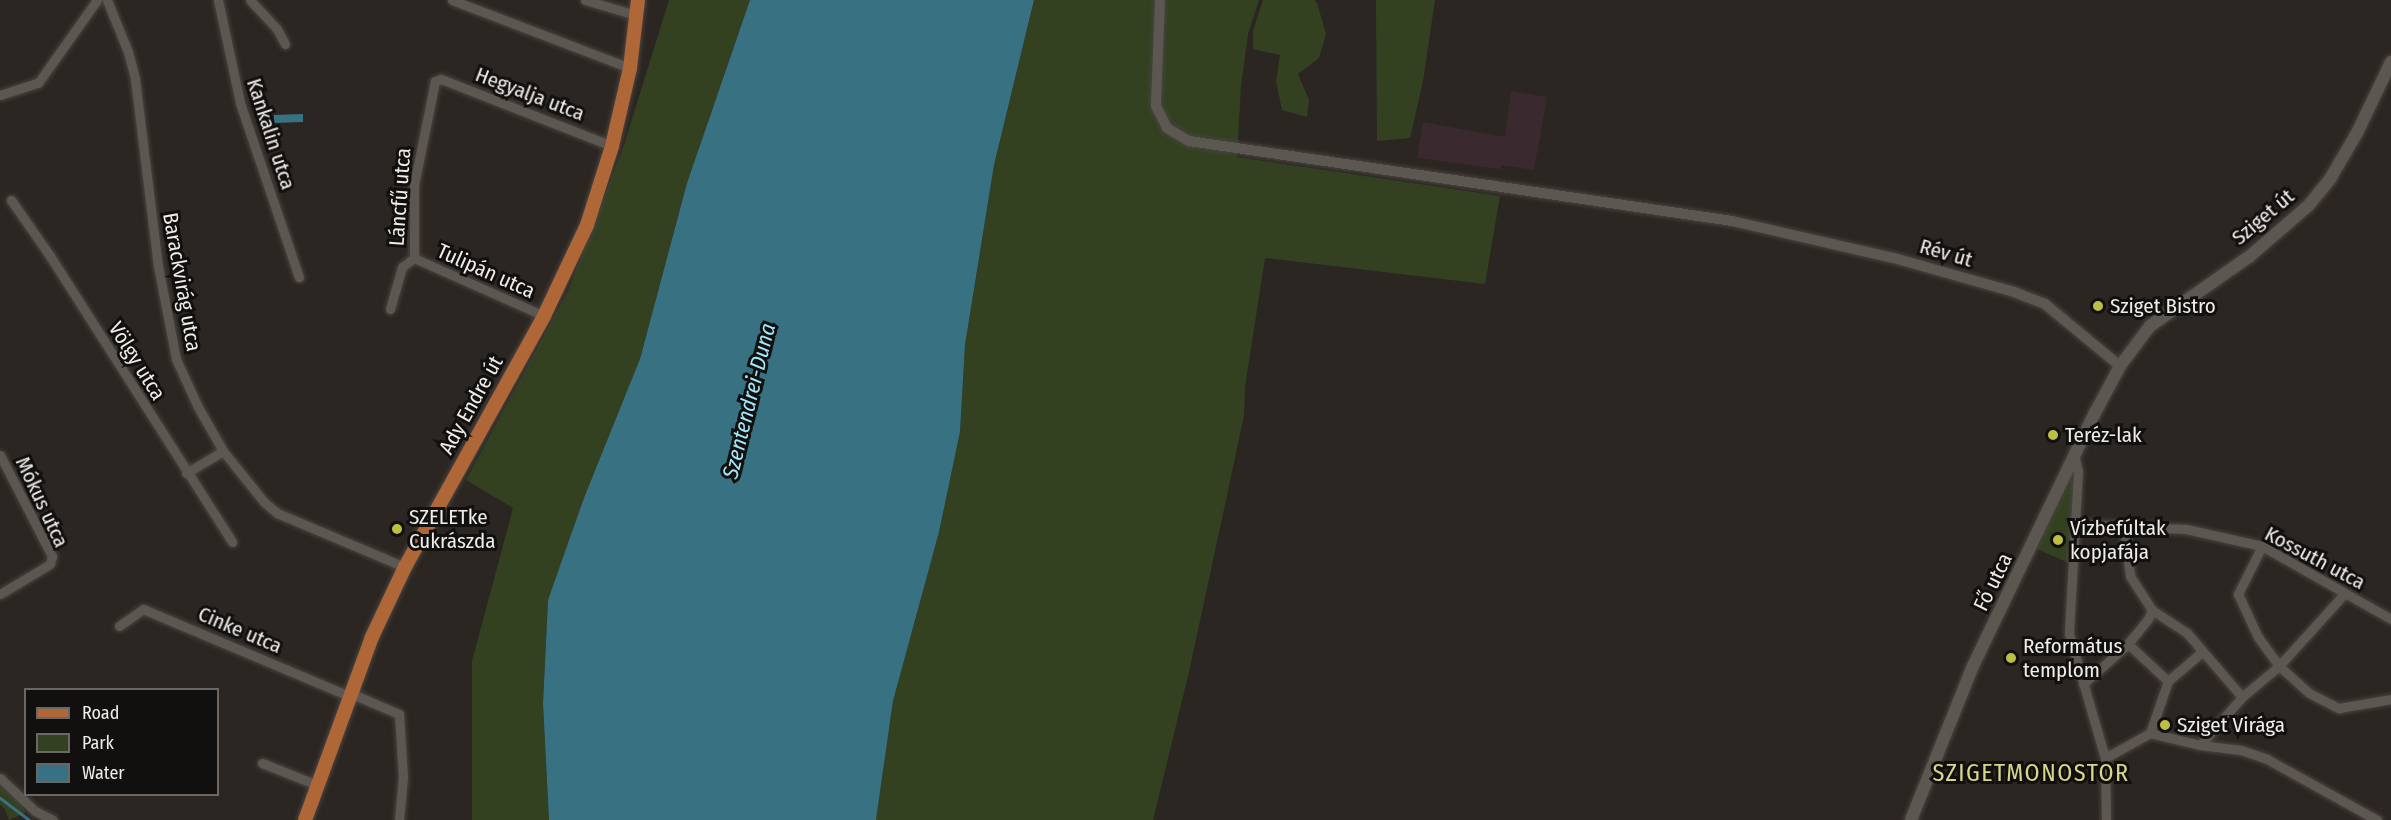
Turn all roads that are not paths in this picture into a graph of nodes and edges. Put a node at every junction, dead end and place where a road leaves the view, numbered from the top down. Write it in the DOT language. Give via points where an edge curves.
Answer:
graph roads {
  1 [pos="97,0"];
  2 [pos="106,0"];
  3 [pos="218,0"];
  4 [pos="250,0"];
  5 [pos="452,0"];
  6 [pos="585,0"];
  7 [pos="638,0"];
  8 [pos="1160,0"];
  9 [pos="636,15"];
  10 [pos="285,44"];
  11 [pos="2391,62"];
  12 [pos="630,68"];
  13 [pos="435,81"];
  14 [pos="0,95"];
  15 [pos="612,146"];
  16 [pos="11,200"];
  17 [pos="414,258"];
  18 [pos="299,277"];
  19 [pos="390,309"];
  20 [pos="544,316"];
  21 [pos="2120,366"];
  22 [pos="223,451"];
  23 [pos="0,455"];
  24 [pos="2074,459"];
  25 [pos="186,473"];
  26 [pos="2076,524"];
  27 [pos="2124,527"];
  28 [pos="232,542"];
  29 [pos="2262,546"];
  30 [pos="405,567"];
  31 [pos="0,594"];
  32 [pos="2344,594"];
  33 [pos="2152,609"];
  34 [pos="2391,619"];
  35 [pos="119,626"];
  36 [pos="2128,644"];
  37 [pos="2202,652"];
  38 [pos="2279,666"];
  39 [pos="2168,681"];
  40 [pos="2084,684"];
  41 [pos="349,696"];
  42 [pos="2242,697"];
  43 [pos="2391,699"];
  44 [pos="2150,734"];
  45 [pos="2200,745"];
  46 [pos="2106,759"];
  47 [pos="262,763"];
  48 [pos="0,778"];
  49 [pos="317,785"];
  50 [pos="53,820"];
  51 [pos="305,820"];
  52 [pos="399,820"];
  53 [pos="1911,820"];
  54 [pos="2106,820"];
  55 [pos="2377,820"];
  1 -- 14 [label="street" via="38,83"];
  2 -- 22 [label="street, Barackvirág utca" via="135,79 158,266 176,359"];
  3 -- 18 [label="street, Kankalin utca" via="240,103"];
  4 -- 10 [label="street"];
  5 -- 12 [label="street"];
  6 -- 9 [label="street"];
  7 -- 9 [label="main road, Ady Endre út"];
  8 -- 21 [label="street, Rév út" via="1155,106 1167,128 1189,141 1741,223 1894,258 2045,304"];
  9 -- 12 [label="main road, Ady Endre út"];
  11 -- 21 [label="main road, Sziget út" via="2357,133 2330,179 2308,205 2250,256 2150,326"];
  12 -- 15 [label="main road, Ady Endre út"];
  13 -- 15 [label="street, Hegyalja utca" via="441,79"];
  13 -- 17 [label="street, Láncfű utca" via="414,185"];
  15 -- 20 [label="main road, Ady Endre út" via="587,225"];
  16 -- 25 [label="street, Völgy utca"];
  17 -- 19 [label="street, Láncfű utca" via="402,267"];
  17 -- 20 [label="street, Tulipán utca"];
  20 -- 30 [label="main road, Ady Endre út"];
  21 -- 24 [label="main road, Fő utca"];
  22 -- 25 [label="street"];
  22 -- 30 [label="street, Barackvirág utca" via="277,513"];
  23 -- 31 [label="street, Mókus utca" via="52,556 50,564"];
  24 -- 26 [label="street" via="2078,471"];
  24 -- 53 [label="main road, Fő utca" via="1973,666"];
  25 -- 28 [label="street, Völgy utca"];
  26 -- 27 [label="street, Kossuth utca"];
  26 -- 40 [label="street" via="2069,634"];
  27 -- 29 [label="street, Kossuth utca" via="2186,529"];
  27 -- 33 [label="street" via="2130,576"];
  29 -- 32 [label="street, Kossuth utca"];
  29 -- 38 [label="street" via="2238,594 2258,637"];
  30 -- 41 [label="main road, Ady Endre út"];
  32 -- 34 [label="street, Kossuth utca"];
  32 -- 38 [label="street"];
  33 -- 36 [label="street"];
  33 -- 37 [label="street" via="2187,633"];
  35 -- 41 [label="street, Cinke utca" via="143,609"];
  36 -- 39 [label="street"];
  36 -- 40 [label="street"];
  37 -- 39 [label="street"];
  37 -- 42 [label="street"];
  38 -- 42 [label="street"];
  38 -- 43 [label="street" via="2309,693 2339,708"];
  39 -- 44 [label="street"];
  40 -- 46 [label="street"];
  41 -- 49 [label="main road, Ady Endre út"];
  41 -- 52 [label="street" via="399,714 403,777"];
  42 -- 45 [label="street"];
  44 -- 45 [label="street"];
  44 -- 46 [label="street"];
  45 -- 55 [label="street" via="2241,750 2267,759"];
  46 -- 54 [label="street"];
  47 -- 49 [label="street"];
  48 -- 50 [label="street" via="35,811"];
  49 -- 51 [label="main road, Ady Endre út"];
}
